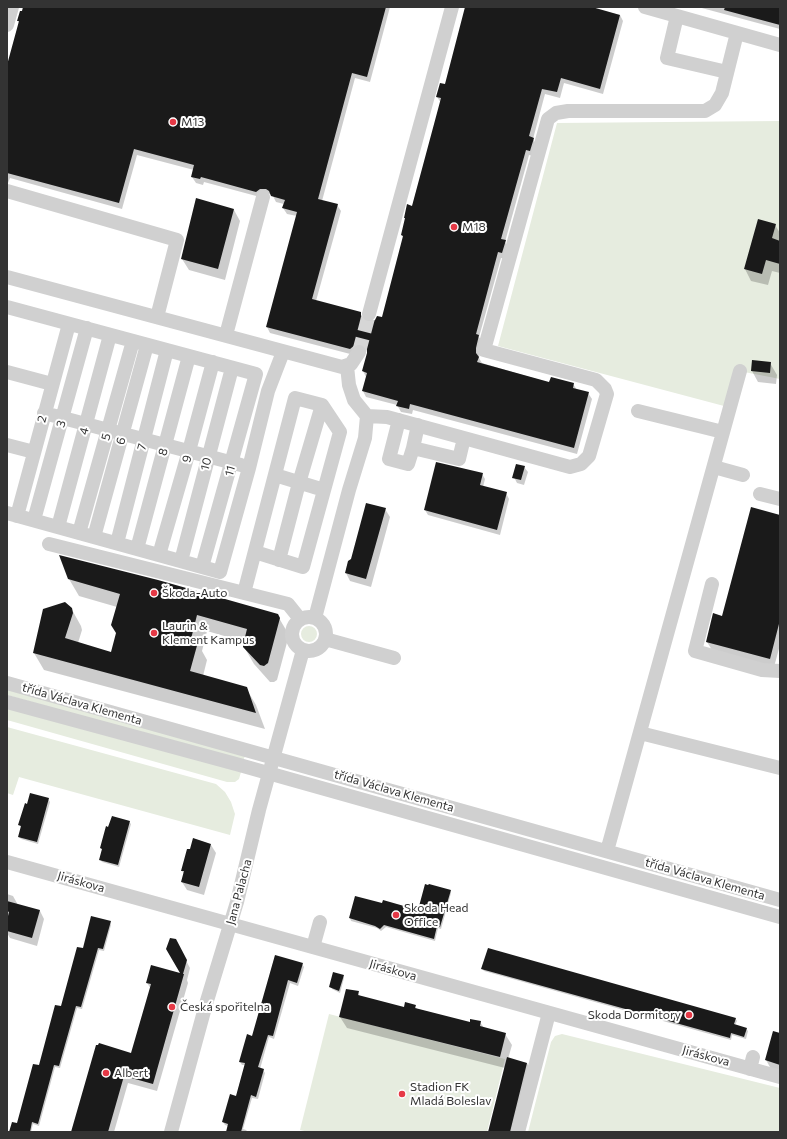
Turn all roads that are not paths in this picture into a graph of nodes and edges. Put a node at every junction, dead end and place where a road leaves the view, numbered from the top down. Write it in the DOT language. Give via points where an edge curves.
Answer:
graph roads {
  1 [pos="12,7"];
  2 [pos="452,7"];
  3 [pos="644,7"];
  4 [pos="677,16"];
  5 [pos="7,25"];
  6 [pos="737,33"];
  7 [pos="780,45"];
  8 [pos="727,72"];
  9 [pos="7,191"];
  10 [pos="263,197"];
  11 [pos="7,276"];
  12 [pos="7,307"];
  13 [pos="369,314"];
  14 [pos="157,317"];
  15 [pos="69,324"];
  16 [pos="87,328"];
  17 [pos="110,335"];
  18 [pos="226,335"];
  19 [pos="133,341"];
  20 [pos="147,345"];
  21 [pos="167,350"];
  22 [pos="283,352"];
  23 [pos="359,352"];
  24 [pos="189,356"];
  25 [pos="213,362"];
  26 [pos="347,366"];
  27 [pos="232,368"];
  28 [pos="740,371"];
  29 [pos="7,372"];
  30 [pos="52,384"];
  31 [pos="322,405"];
  32 [pos="638,411"];
  33 [pos="44,413"];
  34 [pos="367,416"];
  35 [pos="62,418"];
  36 [pos="399,420"];
  37 [pos="86,424"];
  38 [pos="418,426"];
  39 [pos="107,430"];
  40 [pos="723,432"];
  41 [pos="123,434"];
  42 [pos="464,438"];
  43 [pos="144,439"];
  44 [pos="7,445"];
  45 [pos="165,445"];
  46 [pos="412,448"];
  47 [pos="189,451"];
  48 [pos="34,452"];
  49 [pos="208,456"];
  50 [pos="232,463"];
  51 [pos="714,467"];
  52 [pos="250,468"];
  53 [pos="743,474"];
  54 [pos="275,475"];
  55 [pos="299,483"];
  56 [pos="324,490"];
  57 [pos="760,494"];
  58 [pos="780,499"];
  59 [pos="12,514"];
  60 [pos="34,520"];
  61 [pos="58,527"];
  62 [pos="79,533"];
  63 [pos="94,537"];
  64 [pos="117,543"];
  65 [pos="49,544"];
  66 [pos="138,549"];
  67 [pos="255,552"];
  68 [pos="159,555"];
  69 [pos="279,560"];
  70 [pos="181,561"];
  71 [pos="202,567"];
  72 [pos="712,584"];
  73 [pos="244,593"];
  74 [pos="315,618"];
  75 [pos="300,619"];
  76 [pos="325,639"];
  77 [pos="303,650"];
  78 [pos="394,658"];
  79 [pos="780,671"];
  80 [pos="7,682"];
  81 [pos="7,702"];
  82 [pos="640,733"];
  83 [pos="274,758"];
  84 [pos="780,768"];
  85 [pos="269,774"];
  86 [pos="607,851"];
  87 [pos="7,862"];
  88 [pos="780,900"];
  89 [pos="780,917"];
  90 [pos="320,922"];
  91 [pos="230,924"];
  92 [pos="313,947"];
  93 [pos="548,1013"];
  94 [pos="780,1077"];
  95 [pos="171,1132"];
  96 [pos="518,1132"];
  1 -- 5 [label="street"];
  2 -- 13 [label="street"];
  3 -- 4 [label="street"];
  4 -- 6 [label="street"];
  4 -- 8 [label="street" via="667,58"];
  6 -- 7 [label="street"];
  6 -- 8 [label="street"];
  8 -- 42 [label="street" via="722,93 715,105 705,111 568,111 556,113 548,119 484,350 596,380 607,394 589,456 581,464 570,467"];
  9 -- 14 [label="street" via="176,240"];
  10 -- 18 [label="street"];
  11 -- 14 [label="street"];
  12 -- 15 [label="street"];
  14 -- 18 [label="street"];
  15 -- 16 [label="street"];
  15 -- 30 [label="street, 2"];
  16 -- 17 [label="street"];
  16 -- 35 [label="street, 3"];
  17 -- 19 [label="street"];
  17 -- 37 [label="street, 4"];
  18 -- 22 [label="street"];
  19 -- 20 [label="street"];
  19 -- 39 [label="street, 5"];
  20 -- 21 [label="street"];
  20 -- 41 [label="street, 6"];
  21 -- 24 [label="street"];
  21 -- 43 [label="street, 7"];
  22 -- 26 [label="street" via="342,367"];
  22 -- 52 [label="street" via="268,391"];
  23 -- 26 [label="street" via="355,360"];
  24 -- 25 [label="street"];
  24 -- 45 [label="street, 8"];
  25 -- 27 [label="street"];
  25 -- 47 [label="street, 9"];
  26 -- 34 [label="street" via="354,400"];
  27 -- 49 [label="street, 10"];
  27 -- 50 [label="street, 11" via="256,374"];
  28 -- 40 [label="street"];
  29 -- 30 [label="street"];
  30 -- 33 [label="street, 2"];
  31 -- 54 [label="street" via="295,398"];
  31 -- 55 [label="street"];
  31 -- 56 [label="street" via="340,432"];
  32 -- 40 [label="street"];
  33 -- 35 [label="street"];
  33 -- 48 [label="street, 2"];
  34 -- 36 [label="street"];
  34 -- 74 [label="street" via="365,438"];
  35 -- 37 [label="street"];
  35 -- 60 [label="street, 3"];
  36 -- 38 [label="street"];
  36 -- 46 [label="street" via="389,459 408,464"];
  37 -- 39 [label="street"];
  37 -- 61 [label="street, 4"];
  38 -- 42 [label="street"];
  38 -- 46 [label="street"];
  39 -- 41 [label="street"];
  39 -- 62 [label="street, 5"];
  40 -- 51 [label="street"];
  41 -- 43 [label="street"];
  41 -- 63 [label="street, 6"];
  42 -- 46 [label="street" via="459,459"];
  43 -- 45 [label="street"];
  43 -- 64 [label="street, 7"];
  44 -- 48 [label="street"];
  45 -- 47 [label="street"];
  45 -- 66 [label="street, 8"];
  47 -- 49 [label="street"];
  47 -- 68 [label="street, 9"];
  48 -- 59 [label="street, 2"];
  49 -- 50 [label="street"];
  49 -- 70 [label="street, 10"];
  50 -- 52 [label="street"];
  50 -- 71 [label="street, 11"];
  51 -- 53 [label="street"];
  51 -- 82 [label="street"];
  52 -- 71 [label="street" via="220,572"];
  54 -- 55 [label="street"];
  54 -- 67 [label="street"];
  55 -- 56 [label="street"];
  55 -- 69 [label="street"];
  56 -- 69 [label="street" via="303,567"];
  57 -- 58 [label="street"];
  59 -- 60 [label="street"];
  60 -- 61 [label="street"];
  61 -- 62 [label="street"];
  62 -- 63 [label="street"];
  63 -- 64 [label="street"];
  64 -- 66 [label="street"];
  65 -- 73 [label="street"];
  66 -- 68 [label="street"];
  67 -- 69 [label="street"];
  67 -- 73 [label="street"];
  68 -- 70 [label="street"];
  70 -- 71 [label="street"];
  72 -- 79 [label="street" via="695,651 762,670"];
  73 -- 75 [label="street" via="288,604"];
  74 -- 75 [label="street"];
  74 -- 76 [label="street" via="326,630"];
  75 -- 77 [label="street" via="292,634 295,644"];
  76 -- 77 [label="street" via="319,648 309,652"];
  76 -- 78 [label="street"];
  77 -- 83 [label="street, Jana Palacha"];
  80 -- 83 [label="street, třída Václava Klementa"];
  81 -- 85 [label="street, třída Václava Klementa"];
  82 -- 84 [label="street"];
  82 -- 86 [label="street"];
  83 -- 85 [label="street, Jana Palacha"];
  83 -- 86 [label="street, třída Václava Klementa"];
  85 -- 89 [label="street, třída Václava Klementa"];
  85 -- 91 [label="street, Jana Palacha"];
  86 -- 88 [label="street, třída Václava Klementa"];
  87 -- 91 [label="street, Jiráskova"];
  90 -- 92 [label="street"];
  91 -- 92 [label="street, Jiráskova"];
  91 -- 95 [label="street, Jana Palacha"];
  92 -- 93 [label="street, Jiráskova"];
  93 -- 94 [label="street, Jiráskova" via="752,1063"];
  93 -- 96 [label="street"];
}
